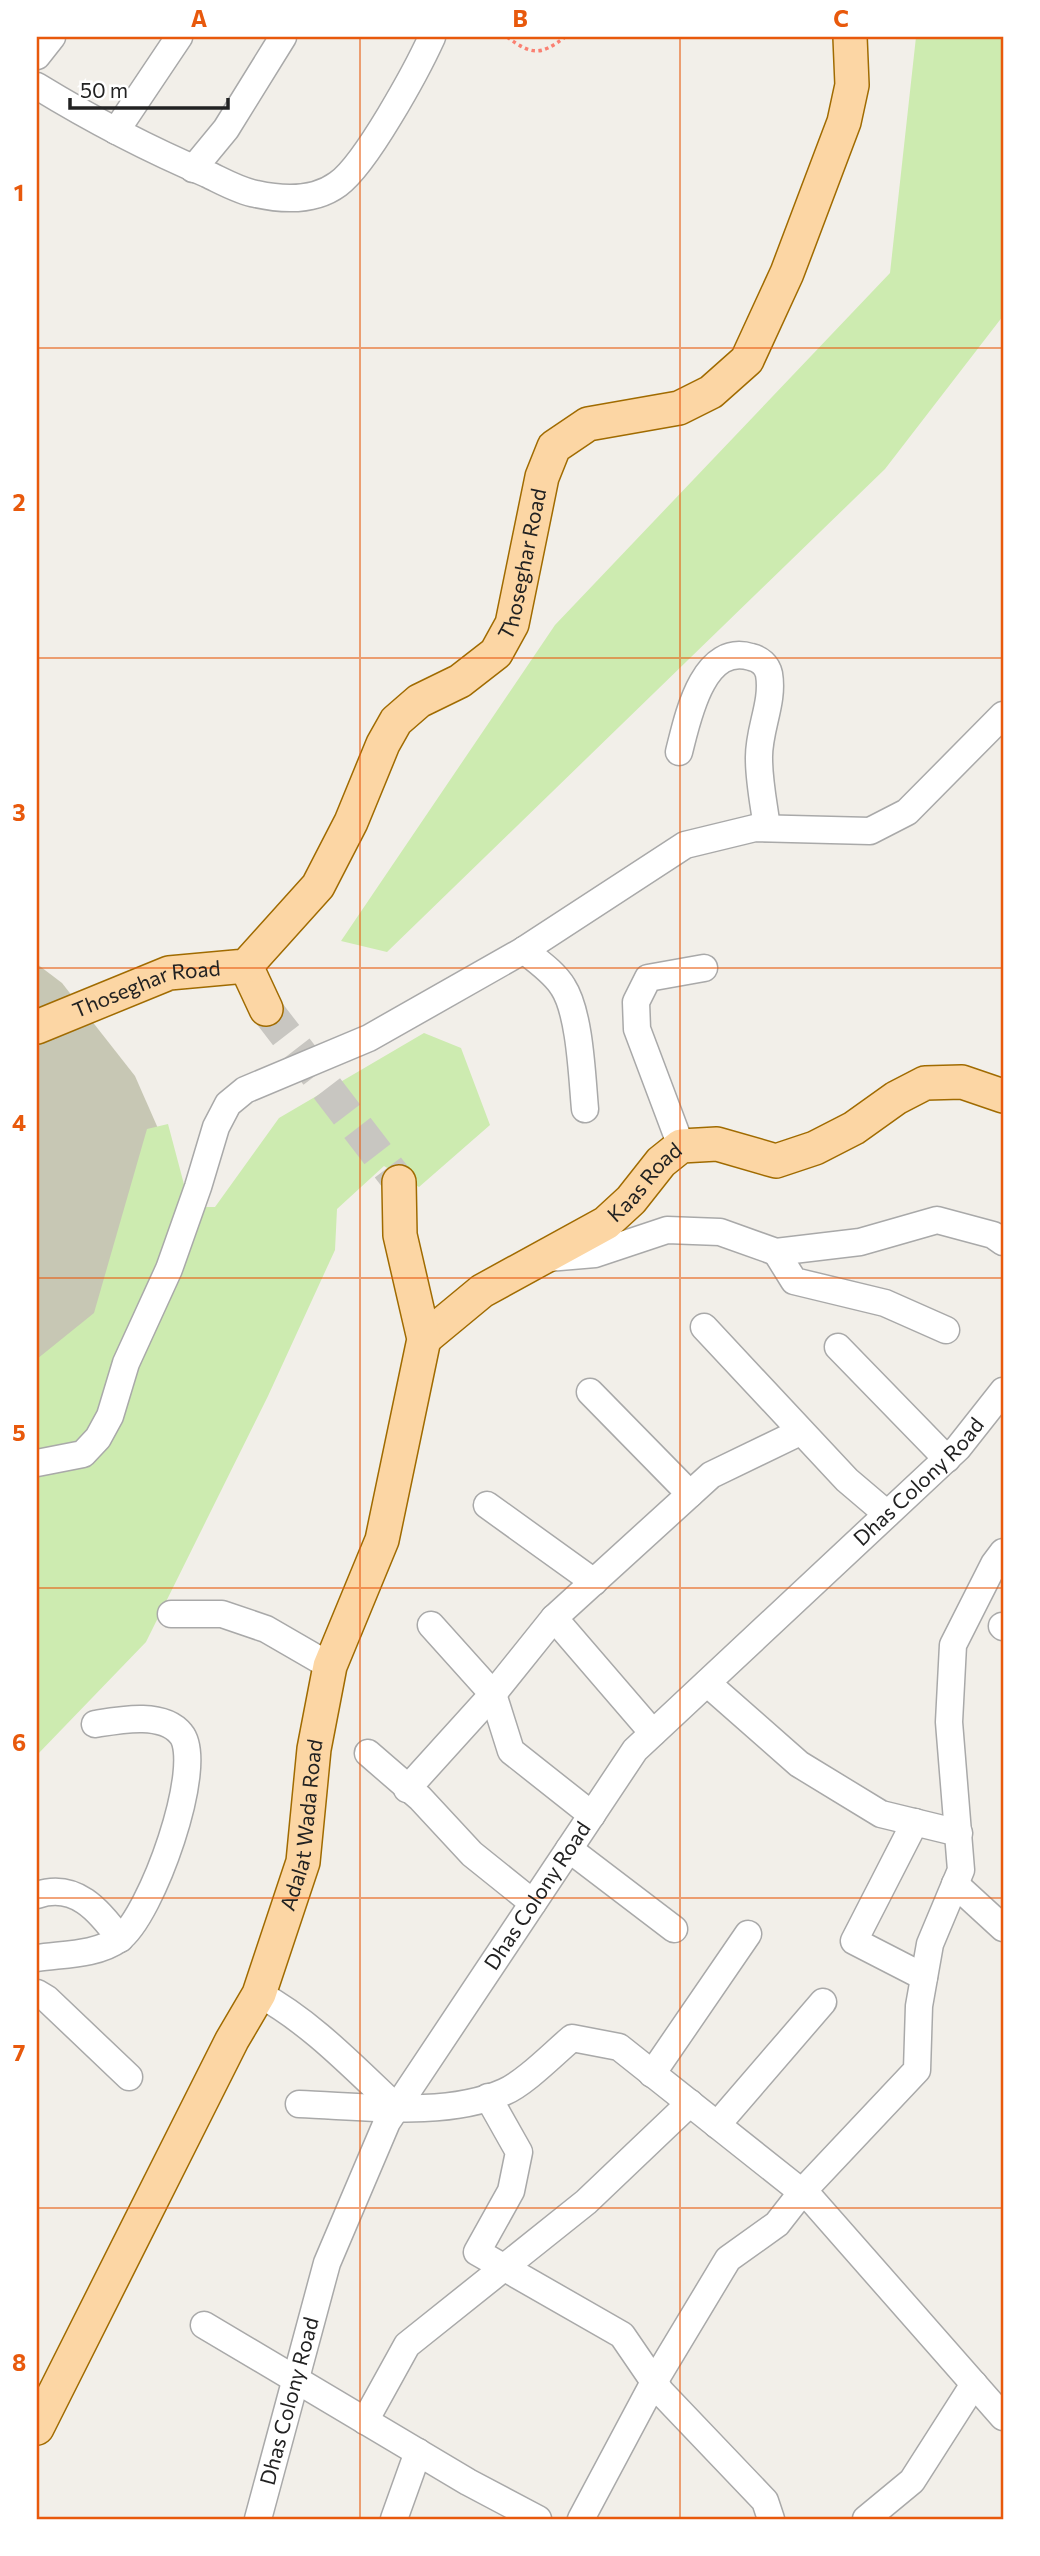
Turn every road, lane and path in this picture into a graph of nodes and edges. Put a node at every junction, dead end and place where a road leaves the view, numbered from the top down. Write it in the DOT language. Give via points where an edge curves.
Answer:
graph roads {
  1 [pos="52,37"];
  2 [pos="179,37"];
  3 [pos="283,37"];
  4 [pos="432,37"];
  5 [pos="507,37"];
  6 [pos="565,37"];
  7 [pos="850,37"];
  8 [pos="37,56"];
  9 [pos="37,86"];
  10 [pos="116,131"];
  11 [pos="193,169"];
  12 [pos="1003,715"];
  13 [pos="679,752"];
  14 [pos="767,828"];
  15 [pos="524,950"];
  16 [pos="246,966"];
  17 [pos="704,968"];
  18 [pos="266,1009"];
  19 [pos="37,1027"];
  20 [pos="1003,1096"];
  21 [pos="585,1109"];
  22 [pos="681,1146"];
  23 [pos="399,1182"];
  24 [pos="1003,1242"];
  25 [pos="776,1252"];
  26 [pos="543,1259"];
  27 [pos="704,1327"];
  28 [pos="946,1330"];
  29 [pos="425,1339"];
  30 [pos="838,1347"];
  31 [pos="590,1392"];
  32 [pos="1003,1392"];
  33 [pos="800,1432"];
  34 [pos="947,1459"];
  35 [pos="37,1463"];
  36 [pos="690,1494"];
  37 [pos="487,1506"];
  38 [pos="887,1514"];
  39 [pos="1000,1561"];
  40 [pos="594,1582"];
  41 [pos="171,1614"];
  42 [pos="554,1618"];
  43 [pos="431,1625"];
  44 [pos="330,1666"];
  45 [pos="707,1683"];
  46 [pos="493,1694"];
  47 [pos="95,1724"];
  48 [pos="653,1733"];
  49 [pos="369,1753"];
  50 [pos="407,1789"];
  51 [pos="592,1815"];
  52 [pos="915,1822"];
  53 [pos="959,1833"];
  54 [pos="569,1849"];
  55 [pos="955,1884"];
  56 [pos="37,1895"];
  57 [pos="533,1903"];
  58 [pos="1003,1928"];
  59 [pos="674,1929"];
  60 [pos="748,1934"];
  61 [pos="120,1939"];
  62 [pos="37,1958"];
  63 [pos="924,1976"];
  64 [pos="37,1993"];
  65 [pos="259,1994"];
  66 [pos="824,2002"];
  67 [pos="652,2074"];
  68 [pos="129,2077"];
  69 [pos="488,2097"];
  70 [pos="299,2104"];
  71 [pos="690,2104"];
  72 [pos="397,2108"];
  73 [pos="717,2125"];
  74 [pos="802,2192"];
  75 [pos="506,2269"];
  76 [pos="204,2325"];
  77 [pos="298,2381"];
  78 [pos="654,2382"];
  79 [pos="974,2384"];
  80 [pos="1000,2404"];
  81 [pos="365,2421"];
  82 [pos="37,2428"];
  83 [pos="418,2452"];
  84 [pos="258,2519"];
  85 [pos="394,2519"];
  86 [pos="538,2519"];
  87 [pos="581,2519"];
  88 [pos="771,2519"];
  89 [pos="866,2519"];
  1 -- 8 [label="street"];
  2 -- 10 [label="street"];
  3 -- 11 [label="street" via="226,129"];
  4 -- 11 [label="street" via="356,168 337,185 310,197 278,198 252,194"];
  5 -- 6 [label="path" via="537,52"];
  7 -- 16 [label="main road, Thoseghar Road" via="852,85 844,122 778,296 747,360 711,392 680,408 588,424 554,447 529,530 512,624 496,653 460,681 419,701 396,721 318,886"];
  9 -- 10 [label="street"];
  10 -- 11 [label="street"];
  12 -- 14 [label="street" via="907,811 870,831"];
  13 -- 14 [label="street" via="690,706 704,678 721,661 738,655 762,662 770,691 758,757"];
  14 -- 15 [label="street" via="685,845"];
  15 -- 21 [label="street" via="555,977 568,996 580,1048"];
  15 -- 35 [label="street" via="369,1038 245,1090 228,1104 216,1127 169,1269 126,1363 110,1416 83,1454"];
  16 -- 18 [label="main road"];
  16 -- 19 [label="main road, Thoseghar Road" via="169,973"];
  17 -- 22 [label="street" via="648,978 636,1002 637,1029"];
  20 -- 22 [label="main road, Kaas Road" via="962,1082 925,1083 854,1128 776,1161 717,1144"];
  22 -- 26 [label="main road, Kaas Road" via="606,1223"];
  23 -- 29 [label="main road, Adalat Wada Road" via="400,1235"];
  24 -- 25 [label="street" via="937,1220 860,1242"];
  25 -- 26 [label="street" via="720,1232 667,1230 594,1254"];
  25 -- 28 [label="street" via="794,1281 885,1303"];
  26 -- 29 [label="main road, Kaas Road" via="482,1291"];
  27 -- 33 [label="street"];
  29 -- 44 [label="main road, Adalat Wada Road" via="382,1540"];
  30 -- 34 [label="street"];
  31 -- 36 [label="street"];
  32 -- 34 [label="street, Dhas Colony Road"];
  33 -- 36 [label="street" via="711,1475"];
  33 -- 38 [label="street"];
  34 -- 38 [label="street, Dhas Colony Road"];
  36 -- 40 [label="street"];
  37 -- 40 [label="street"];
  38 -- 45 [label="street, Dhas Colony Road"];
  39 -- 53 [label="street" via="953,1645 949,1723"];
  40 -- 42 [label="street"];
  41 -- 44 [label="street" via="222,1614 266,1629"];
  42 -- 46 [label="street"];
  42 -- 48 [label="street"];
  43 -- 46 [label="street"];
  44 -- 65 [label="main road, Adalat Wada Road" via="314,1749 303,1862"];
  45 -- 48 [label="street, Dhas Colony Road"];
  45 -- 52 [label="street" via="799,1764 881,1814"];
  46 -- 50 [label="street"];
  46 -- 51 [label="street" via="511,1751"];
  47 -- 61 [label="street" via="132,1718 166,1724 180,1731 188,1744 188,1769 170,1846 139,1917"];
  48 -- 51 [label="street, Dhas Colony Road" via="635,1750"];
  49 -- 50 [label="street"];
  50 -- 57 [label="street" via="472,1854"];
  51 -- 54 [label="street, Dhas Colony Road"];
  52 -- 53 [label="street"];
  52 -- 63 [label="street" via="854,1941"];
  53 -- 55 [label="street" via="961,1870"];
  54 -- 57 [label="street, Dhas Colony Road"];
  54 -- 59 [label="street"];
  55 -- 58 [label="street"];
  55 -- 63 [label="street" via="930,1944"];
  56 -- 61 [label="street" via="64,1891 88,1902"];
  57 -- 72 [label="street, Dhas Colony Road"];
  60 -- 67 [label="street"];
  61 -- 62 [label="street" via="100,1948"];
  63 -- 74 [label="street" via="917,2070"];
  64 -- 68 [label="street"];
  65 -- 72 [label="street" via="327,2043"];
  65 -- 82 [label="main road, Adalat Wada Road"];
  66 -- 73 [label="street"];
  67 -- 69 [label="street" via="619,2047 572,2038 506,2092"];
  67 -- 71 [label="street"];
  69 -- 72 [label="street" via="461,2104"];
  69 -- 75 [label="street" via="519,2152 511,2191 477,2252"];
  70 -- 72 [label="street"];
  71 -- 73 [label="street"];
  71 -- 75 [label="street" via="586,2202"];
  72 -- 77 [label="street, Dhas Colony Road" via="327,2263"];
  73 -- 74 [label="street"];
  74 -- 78 [label="street" via="777,2224 728,2259"];
  74 -- 79 [label="street"];
  75 -- 78 [label="street" via="622,2335"];
  75 -- 81 [label="street" via="407,2345"];
  76 -- 77 [label="street"];
  77 -- 81 [label="street"];
  77 -- 84 [label="street, Dhas Colony Road"];
  78 -- 87 [label="street"];
  78 -- 88 [label="street" via="765,2501"];
  79 -- 80 [label="street"];
  79 -- 89 [label="street" via="912,2480"];
  81 -- 83 [label="street"];
  83 -- 85 [label="street"];
  83 -- 86 [label="street"];
}
